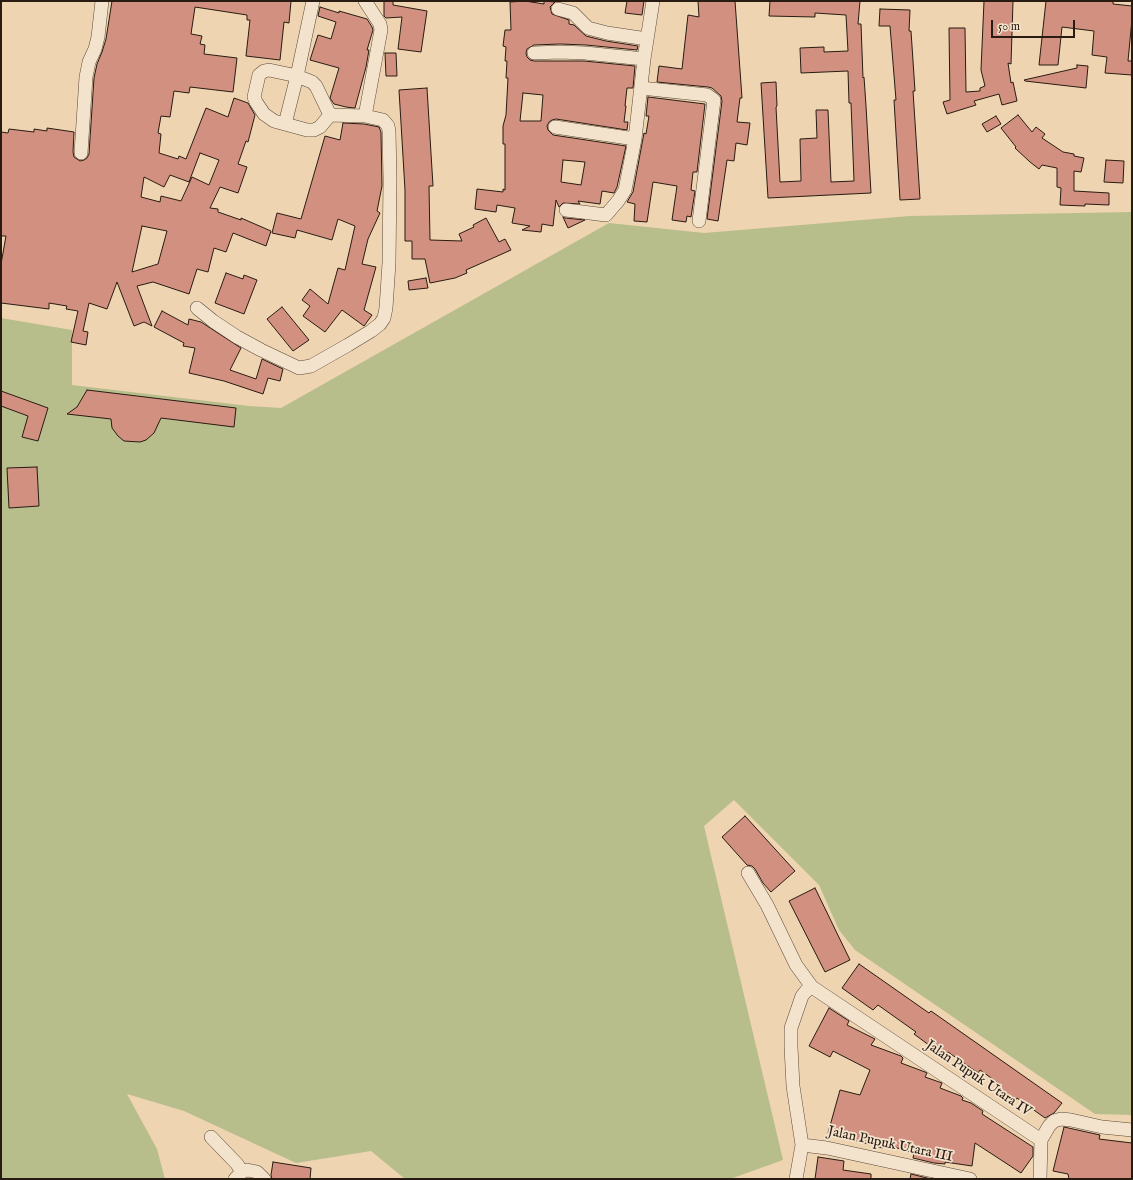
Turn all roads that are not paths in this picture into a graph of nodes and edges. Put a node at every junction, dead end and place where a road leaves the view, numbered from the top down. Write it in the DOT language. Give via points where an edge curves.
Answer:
graph roads {
  1 [pos="102,1"];
  2 [pos="313,1"];
  3 [pos="365,1"];
  4 [pos="653,1"];
  5 [pos="558,9"];
  6 [pos="647,39"];
  7 [pos="534,53"];
  8 [pos="644,59"];
  9 [pos="297,76"];
  10 [pos="641,88"];
  11 [pos="330,115"];
  12 [pos="365,116"];
  13 [pos="285,124"];
  14 [pos="555,127"];
  15 [pos="635,139"];
  16 [pos="81,153"];
  17 [pos="566,210"];
  18 [pos="699,221"];
  19 [pos="197,308"];
  20 [pos="748,873"];
  21 [pos="812,987"];
  22 [pos="1132,1130"];
  23 [pos="212,1137"];
  24 [pos="1041,1140"];
  25 [pos="802,1145"];
  26 [pos="238,1176"];
  27 [pos="264,1179"];
  28 [pos="796,1179"];
  29 [pos="970,1179"];
  30 [pos="1040,1179"];
  1 -- 16 [label="street" via="98,37 86,77"];
  2 -- 9 [label="street"];
  3 -- 12 [label="street" via="380,24 381,30"];
  4 -- 6 [label="street"];
  5 -- 6 [label="street" via="573,13 588,28"];
  6 -- 8 [label="street"];
  7 -- 8 [label="street" via="585,53"];
  8 -- 10 [label="street"];
  9 -- 11 [label="street" via="315,84"];
  9 -- 13 [label="street"];
  9 -- 13 [label="street" via="264,71 259,75 254,92 256,102 264,114"];
  10 -- 15 [label="street"];
  10 -- 18 [label="street" via="707,95 714,100"];
  11 -- 12 [label="street"];
  11 -- 13 [label="street" via="314,130"];
  12 -- 19 [label="street" via="386,122 389,131 389,263 386,308 380,324 311,366 299,368 237,336"];
  14 -- 15 [label="street"];
  15 -- 17 [label="street" via="625,190 606,215"];
  20 -- 21 [label="street" via="796,965"];
  21 -- 24 [label="street, Jalan Pupuk Utara IV"];
  21 -- 25 [label="street" via="802,996 791,1028 793,1086"];
  22 -- 24 [label="street" via="1061,1119 1049,1126"];
  23 -- 26 [label="street" via="237,1164"];
  24 -- 30 [label="street"];
  25 -- 28 [label="street"];
  25 -- 29 [label="street, Jalan Pupuk Utara III" via="827,1148"];
  26 -- 27 [label="street" via="247,1170 257,1172"];
}
